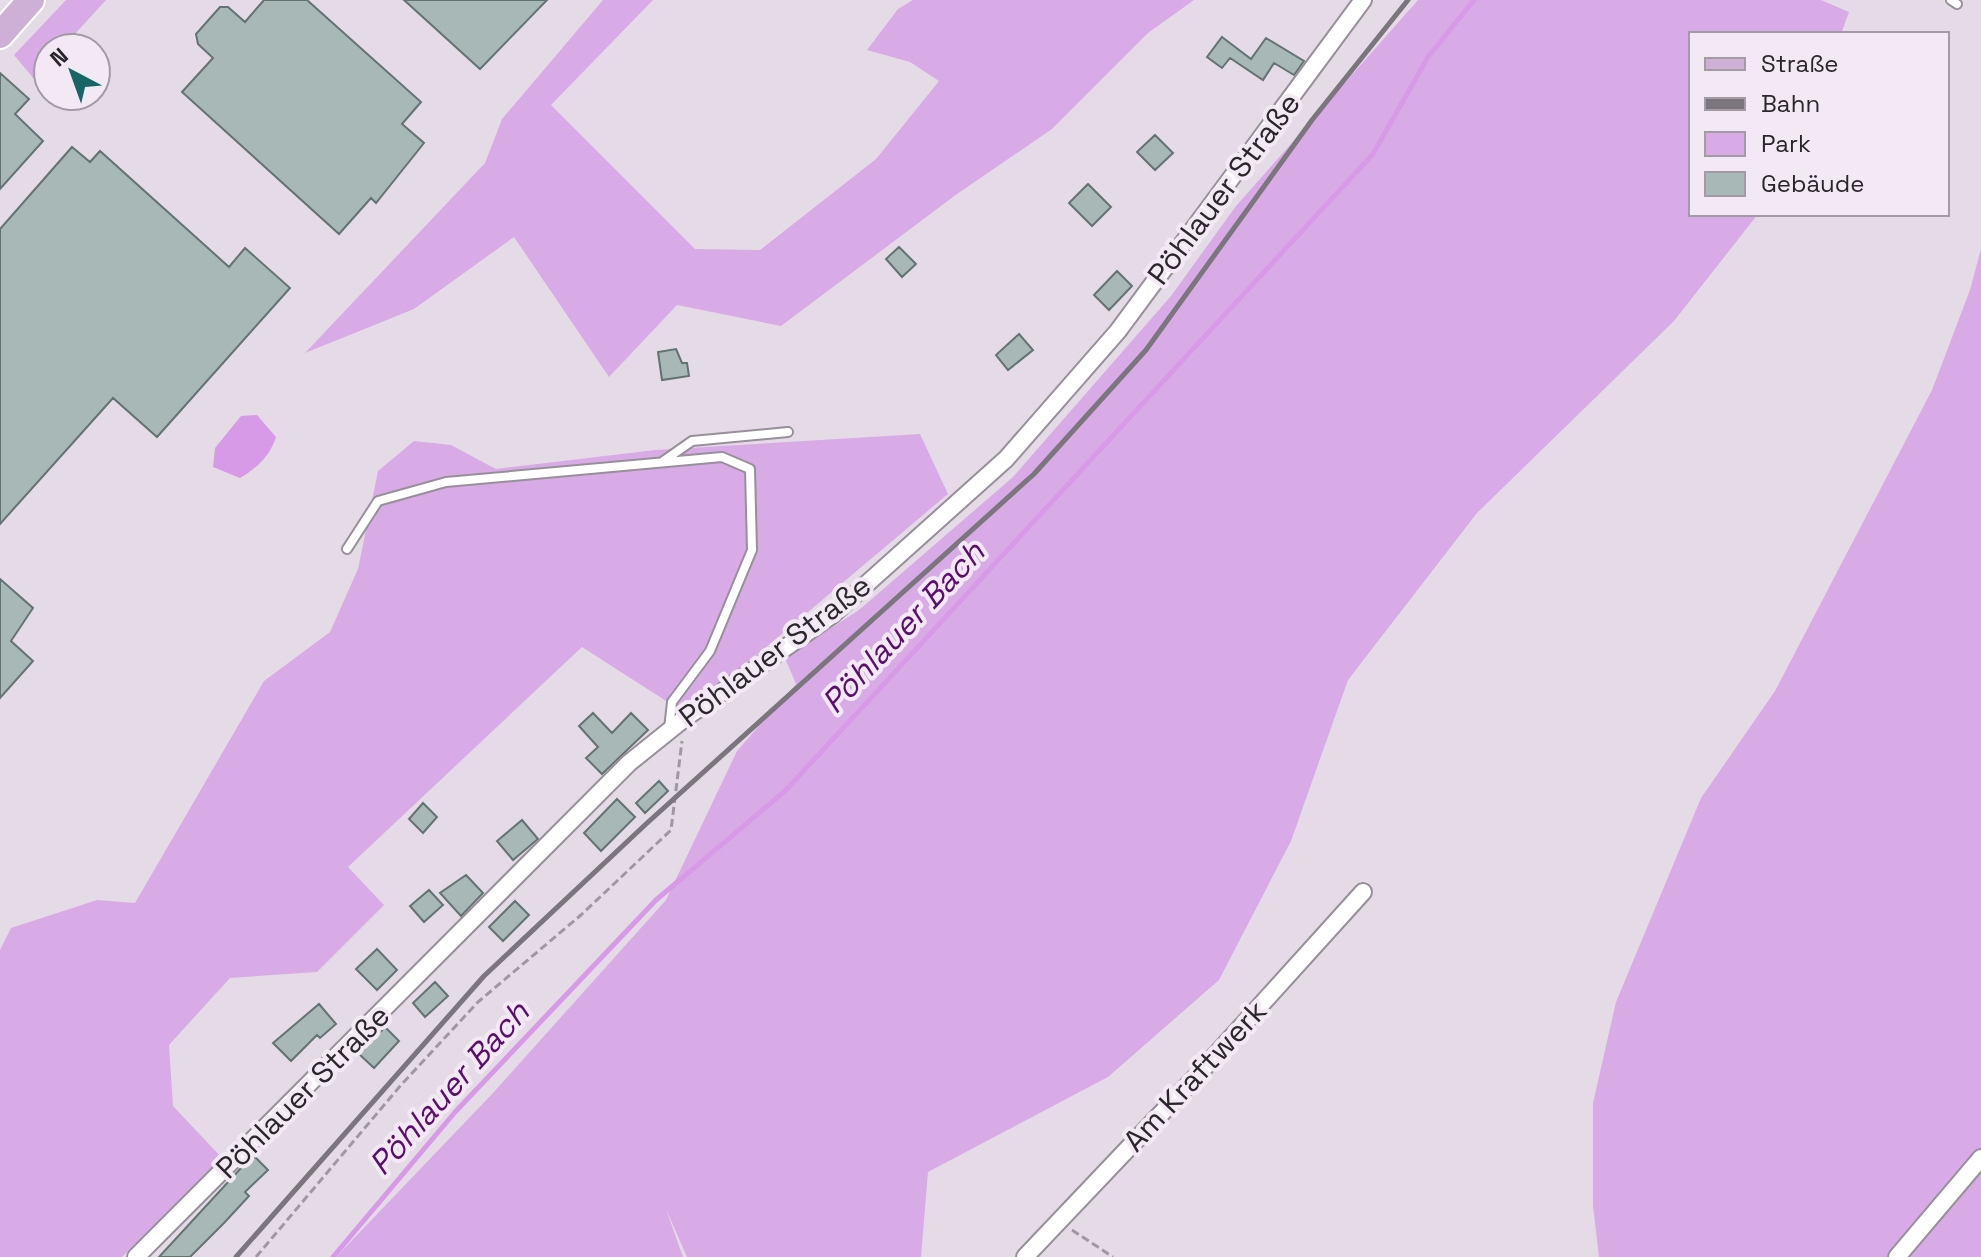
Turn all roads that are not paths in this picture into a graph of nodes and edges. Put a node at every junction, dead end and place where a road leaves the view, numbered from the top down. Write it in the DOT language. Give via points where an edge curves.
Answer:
graph roads {
  1 [pos="31,0"];
  2 [pos="1363,0"];
  3 [pos="0,35"];
  4 [pos="788,432"];
  5 [pos="662,463"];
  6 [pos="347,549"];
  7 [pos="669,730"];
  8 [pos="1363,892"];
  9 [pos="1981,1158"];
  10 [pos="136,1257"];
  11 [pos="1025,1257"];
  12 [pos="1897,1257"];
  1 -- 3 [label="main road"];
  2 -- 7 [label="street, Pöhlauer Straße" via="1118,331 1006,459 832,615"];
  4 -- 5 [label="lane" via="692,441"];
  5 -- 6 [label="lane" via="446,482 378,501"];
  5 -- 7 [label="lane" via="722,457 750,469 751,483 752,550 710,651 672,702"];
  7 -- 10 [label="street, Pöhlauer Straße" via="629,763"];
  8 -- 11 [label="street, Am Kraftwerk"];
  9 -- 12 [label="street"];
}
